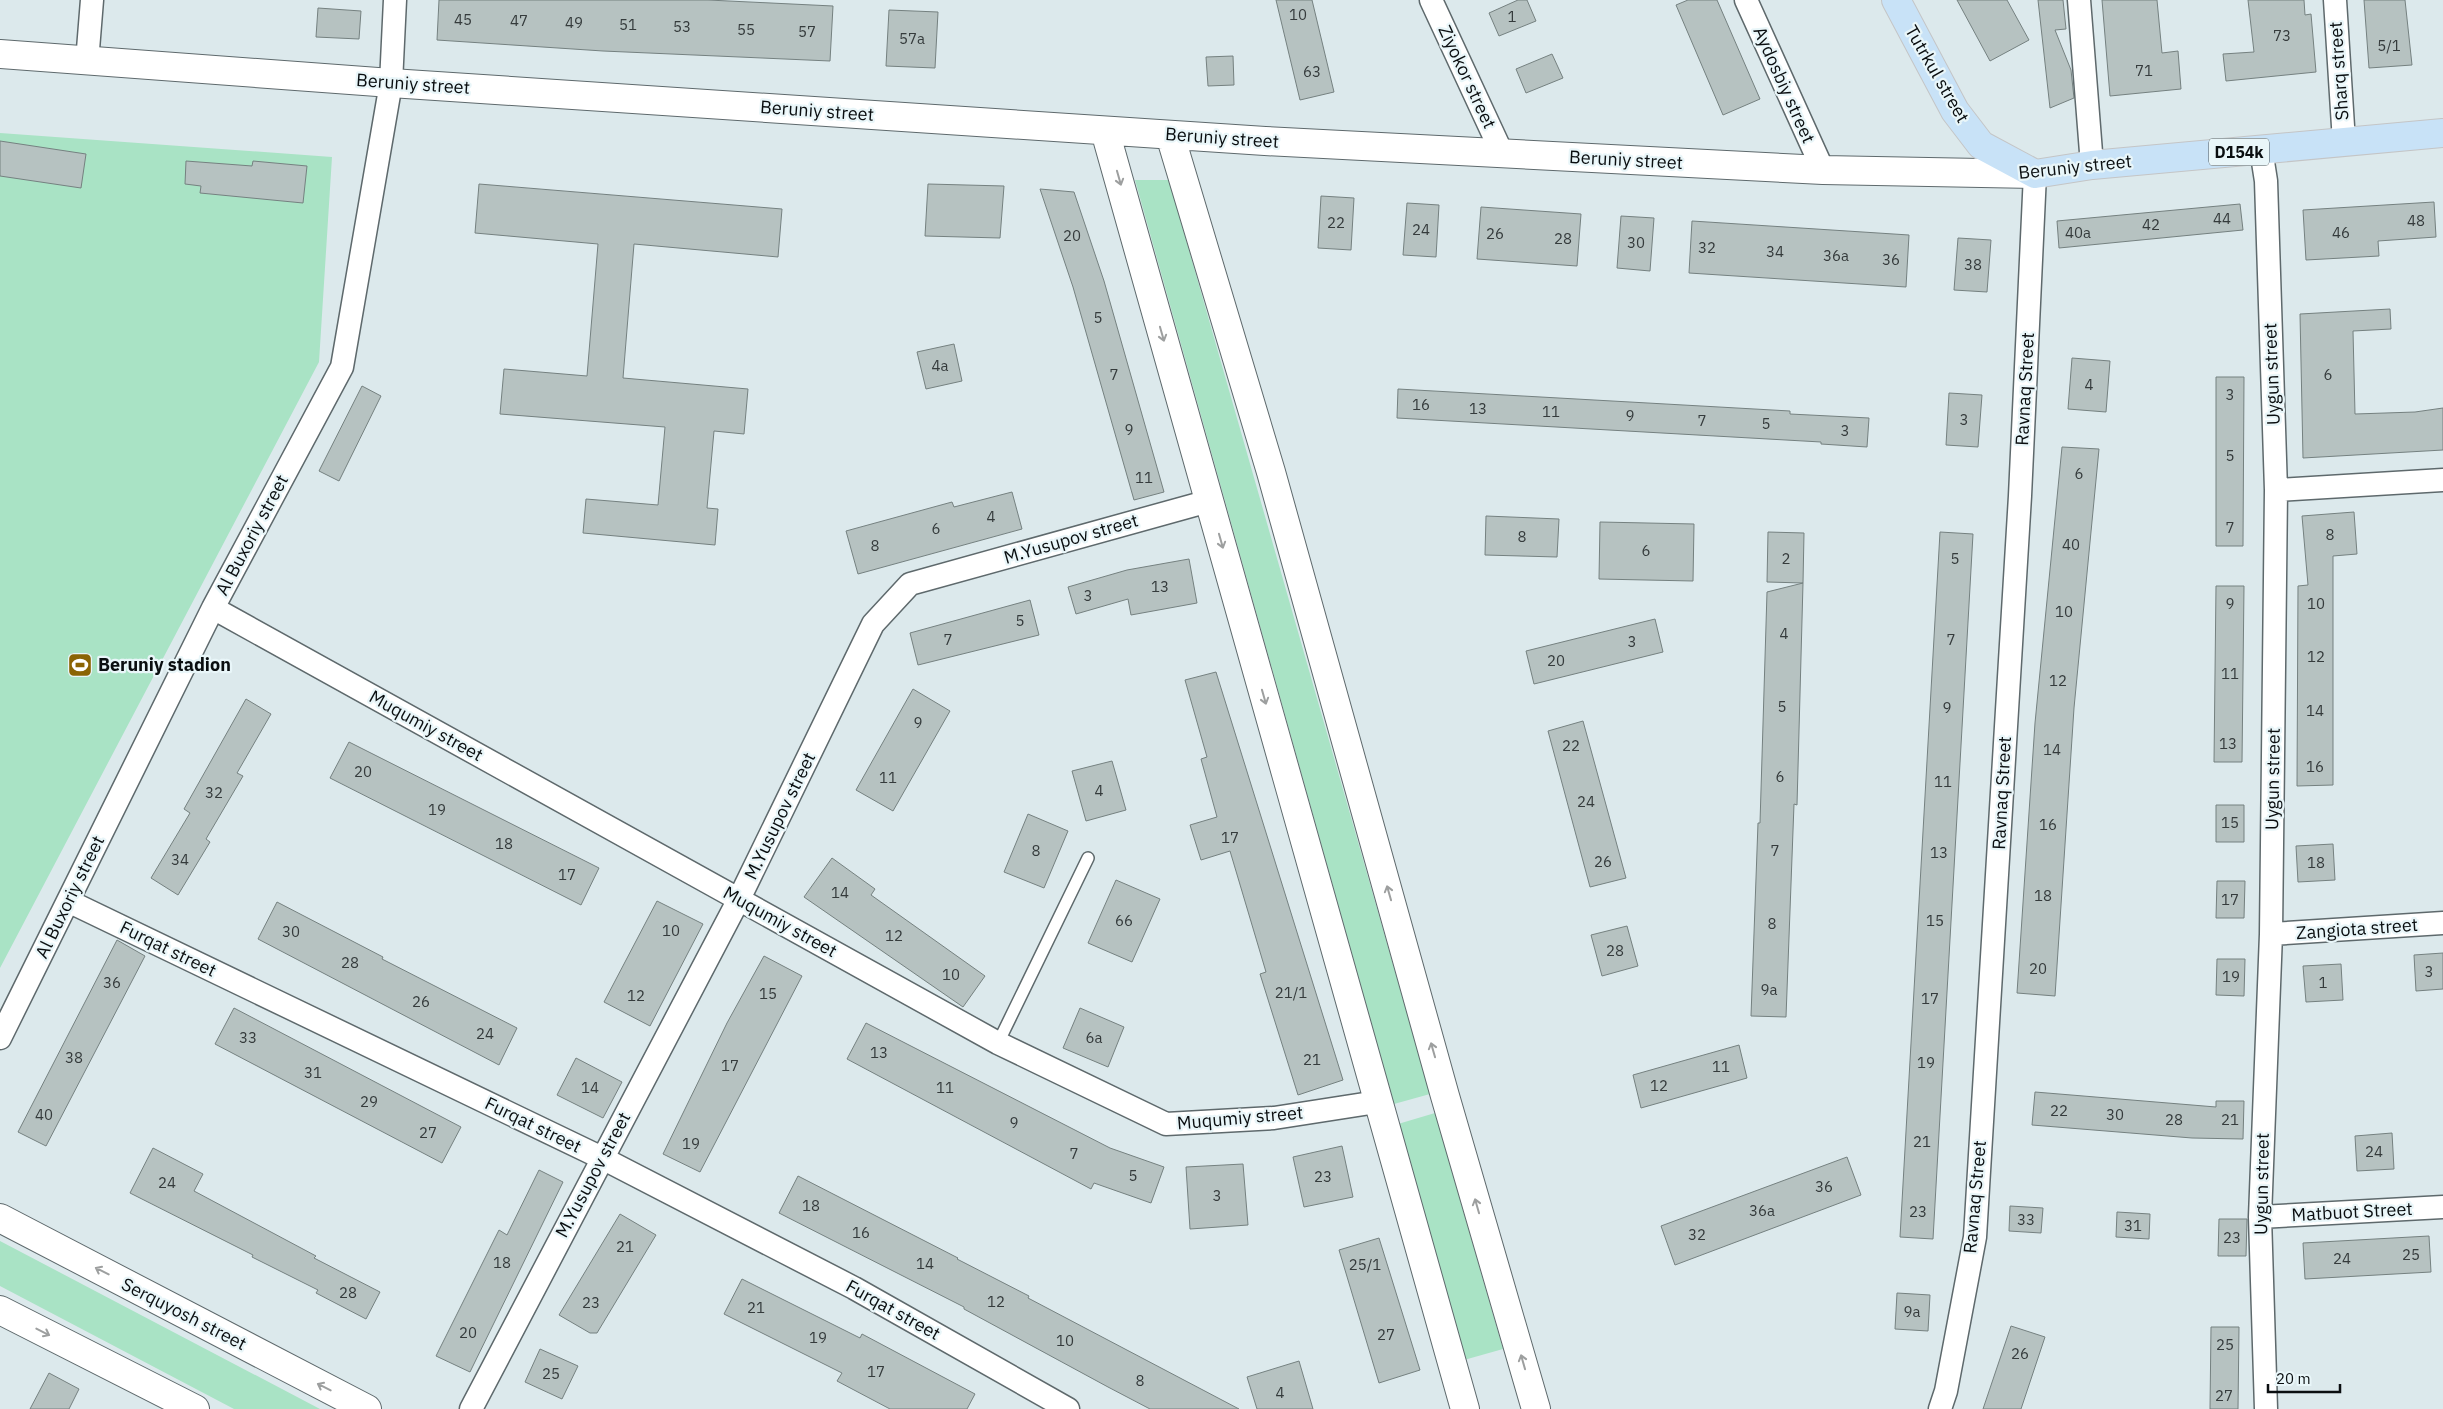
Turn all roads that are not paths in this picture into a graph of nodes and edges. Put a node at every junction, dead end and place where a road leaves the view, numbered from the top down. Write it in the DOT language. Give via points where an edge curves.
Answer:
graph roads {
  1 [pos="92,0"];
  2 [pos="395,0"];
  3 [pos="1431,0"];
  4 [pos="1746,0"];
  5 [pos="1896,0"];
  6 [pos="2079,0"];
  7 [pos="2334,0"];
  8 [pos="0,54"];
  9 [pos="87,62"];
  10 [pos="391,83"];
  11 [pos="1105,131"];
  12 [pos="2443,133"];
  13 [pos="1170,135"];
  14 [pos="2344,142"];
  15 [pos="2261,150"];
  16 [pos="1502,153"];
  17 [pos="2092,165"];
  18 [pos="1823,170"];
  19 [pos="2035,174"];
  20 [pos="2443,480"];
  21 [pos="2276,490"];
  22 [pos="1209,500"];
  23 [pos="214,608"];
  24 [pos="1088,858"];
  25 [pos="739,899"];
  26 [pos="68,901"];
  27 [pos="2443,923"];
  28 [pos="2271,934"];
  29 [pos="0,1038"];
  30 [pos="998,1043"];
  31 [pos="1377,1102"];
  32 [pos="602,1158"];
  33 [pos="2443,1207"];
  34 [pos="0,1218"];
  35 [pos="2260,1218"];
  36 [pos="0,1310"];
  37 [pos="195,1409"];
  38 [pos="367,1409"];
  39 [pos="471,1409"];
  40 [pos="1068,1409"];
  41 [pos="1465,1409"];
  42 [pos="1536,1409"];
  43 [pos="1940,1409"];
  44 [pos="2266,1409"];
  1 -- 9 [label="street"];
  2 -- 10 [label="street, Al Buxoriy street"];
  3 -- 16 [label="street, Ziyokor street"];
  4 -- 18 [label="street, Aydosbiy street"];
  5 -- 19 [label="main road, Tutrkul street" via="1955,111 1981,145"];
  6 -- 17 [label="street"];
  7 -- 14 [label="street, Sharq street"];
  8 -- 9 [label="street, Beruniy street"];
  9 -- 10 [label="street, Beruniy street"];
  10 -- 11 [label="street, Beruniy street"];
  10 -- 23 [label="street, Al Buxoriy street" via="342,367"];
  11 -- 13 [label="street, Beruniy street"];
  11 -- 22 [label="street, one-way"];
  12 -- 14 [label="main road, Beruniy street / D154k"];
  13 -- 16 [label="street, Beruniy street"];
  42 -- 13 [label="street, one-way" via="1274,482"];
  14 -- 15 [label="main road, Beruniy street / D154k"];
  15 -- 17 [label="main road, Beruniy street / D154k"];
  15 -- 21 [label="street, Uygun street" via="2266,181"];
  16 -- 18 [label="street, Beruniy street"];
  17 -- 19 [label="main road, Beruniy street / D154k"];
  18 -- 19 [label="street, Beruniy street"];
  19 -- 43 [label="street, Ravnaq Street" via="2019,506 1975,1237"];
  20 -- 21 [label="street"];
  21 -- 28 [label="street, Uygun street"];
  22 -- 25 [label="street, M.Yusupov street" via="910,584 873,624"];
  22 -- 31 [label="street, one-way"];
  23 -- 25 [label="street, Muqumiy street"];
  23 -- 26 [label="street, Al Buxoriy street"];
  24 -- 30 [label="lane"];
  25 -- 30 [label="street, Muqumiy street"];
  25 -- 32 [label="street, M.Yusupov street"];
  26 -- 29 [label="street, Al Buxoriy street"];
  26 -- 32 [label="street, Furqat street"];
  27 -- 28 [label="street, Zangiota street"];
  28 -- 35 [label="street, Uygun street"];
  30 -- 31 [label="street, Muqumiy street" via="1166,1124 1274,1118"];
  31 -- 41 [label="street"];
  32 -- 39 [label="street, M.Yusupov street"];
  32 -- 40 [label="street, Furqat street" via="854,1288"];
  33 -- 35 [label="street, Matbuot Street"];
  38 -- 34 [label="street, Serquyosh street, one-way"];
  35 -- 44 [label="street, Uygun street"];
  36 -- 37 [label="street, one-way"];
}
